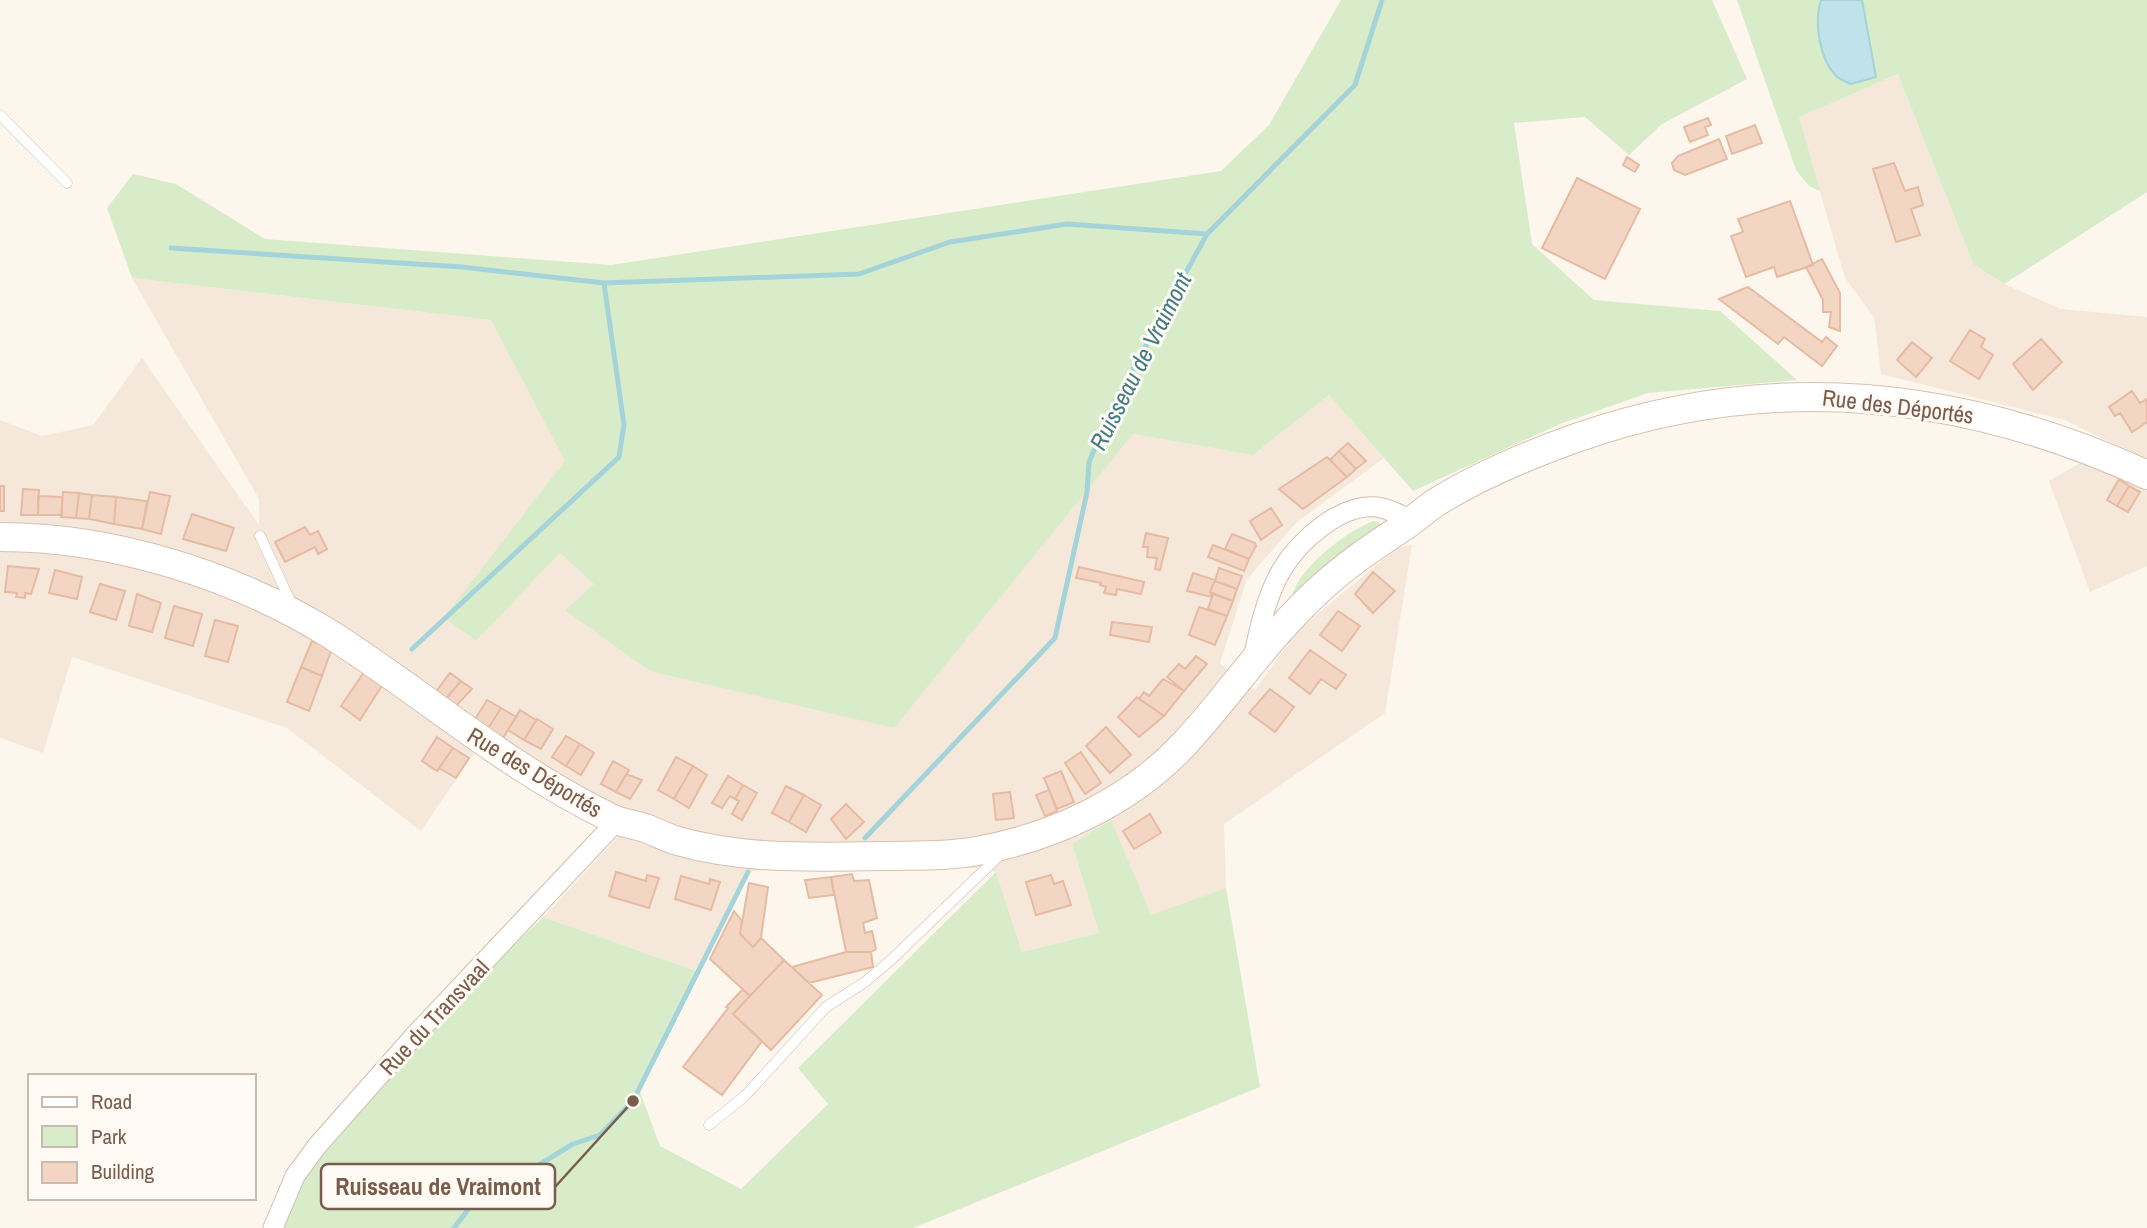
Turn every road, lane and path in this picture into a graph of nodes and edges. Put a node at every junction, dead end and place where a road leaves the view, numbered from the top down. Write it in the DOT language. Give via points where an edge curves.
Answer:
graph roads {
  1 [pos="0,116"];
  2 [pos="67,183"];
  3 [pos="2147,475"];
  4 [pos="1412,521"];
  5 [pos="260,536"];
  6 [pos="0,537"];
  7 [pos="296,616"];
  8 [pos="1253,661"];
  9 [pos="617,821"];
  10 [pos="1012,844"];
  11 [pos="709,1125"];
  12 [pos="273,1228"];
  1 -- 2 [label="lane"];
  3 -- 4 [label="street, Rue des Déportés" via="2064,439 1965,411 1849,396 1748,399 1676,409 1533,453 1437,502"];
  4 -- 8 [label="street, Rue des Déportés" via="1364,551 1320,588"];
  4 -- 8 [label="street, Rue des Déportés" via="1375,507 1353,509 1314,533 1282,570 1267,604"];
  5 -- 7 [label="lane"];
  6 -- 7 [label="street, Rue des Déportés" via="133,553 177,564"];
  7 -- 9 [label="street, Rue des Déportés" via="551,786"];
  8 -- 10 [label="street, Rue des Déportés" via="1184,745 1130,790 1083,818"];
  9 -- 10 [label="street, Rue des Déportés" via="678,841 782,857 928,855"];
  9 -- 12 [label="street, Rue du Transvaal" via="317,1146 295,1176"];
  10 -- 11 [label="lane" via="891,960 826,1007 746,1096"];
}
